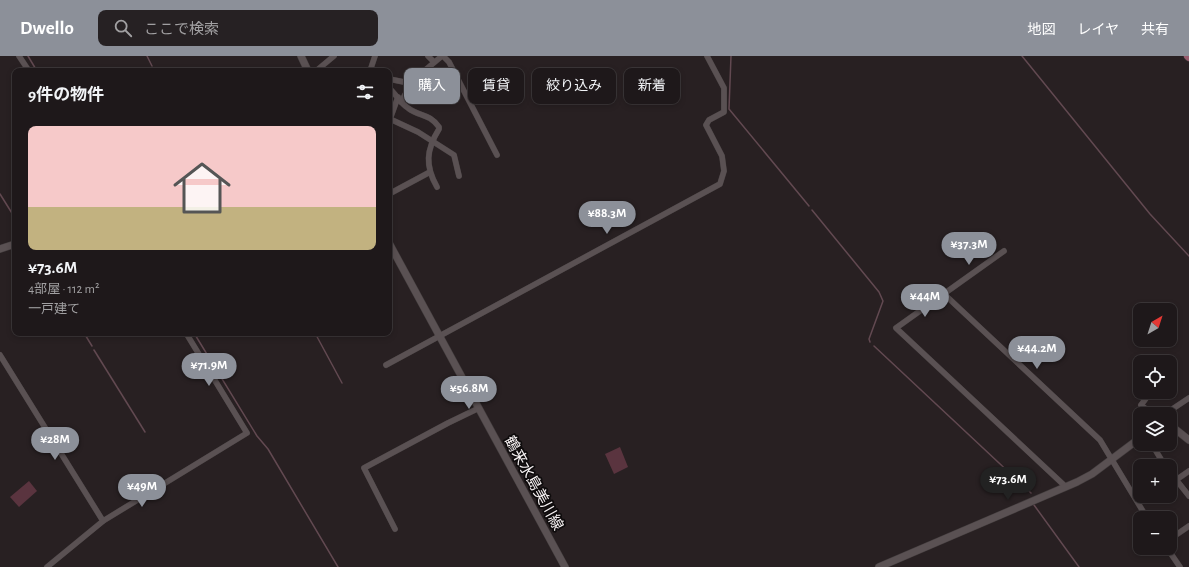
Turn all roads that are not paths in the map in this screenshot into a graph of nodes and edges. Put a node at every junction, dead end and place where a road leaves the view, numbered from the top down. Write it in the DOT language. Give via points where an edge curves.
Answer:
graph roads {
  1 [pos="19,56"];
  2 [pos="301,56"];
  3 [pos="334,56"];
  4 [pos="375,56"];
  5 [pos="428,56"];
  6 [pos="443,56"];
  7 [pos="707,56"];
  8 [pos="434,62"];
  9 [pos="27,68"];
  10 [pos="307,68"];
  11 [pos="320,68"];
  12 [pos="371,68"];
  13 [pos="427,68"];
  14 [pos="392,80"];
  15 [pos="404,82"];
  16 [pos="392,91"];
  17 [pos="404,92"];
  18 [pos="399,99"];
  19 [pos="392,115"];
  20 [pos="392,120"];
  21 [pos="433,140"];
  22 [pos="497,155"];
  23 [pos="430,172"];
  24 [pos="459,176"];
  25 [pos="437,187"];
  26 [pos="392,192"];
  27 [pos="12,245"];
  28 [pos="392,248"];
  29 [pos="0,249"];
  30 [pos="1004,251"];
  31 [pos="944,294"];
  32 [pos="188,336"];
  33 [pos="440,336"];
  34 [pos="0,355"];
  35 [pos="386,364"];
  36 [pos="1189,398"];
  37 [pos="1146,399"];
  38 [pos="1143,407"];
  39 [pos="1176,407"];
  40 [pos="479,408"];
  41 [pos="1177,431"];
  42 [pos="1189,440"];
  43 [pos="1133,444"];
  44 [pos="1112,460"];
  45 [pos="1189,471"];
  46 [pos="1177,479"];
  47 [pos="1177,481"];
  48 [pos="1066,487"];
  49 [pos="1189,495"];
  50 [pos="1144,511"];
  51 [pos="103,521"];
  52 [pos="1189,526"];
  53 [pos="395,529"];
  54 [pos="1177,534"];
  55 [pos="1172,555"];
  56 [pos="47,567"];
  57 [pos="565,567"];
  58 [pos="879,567"];
  59 [pos="1180,567"];
  1 -- 9 [label="street"];
  2 -- 10 [label="main road"];
  3 -- 11 [label="street"];
  4 -- 12 [label="street"];
  5 -- 8 [label="street"];
  6 -- 8 [label="street"];
  6 -- 22 [label="street" via="449,62"];
  7 -- 33 [label="street" via="724,88 724,112 709,120 706,125 722,156 724,171 720,184"];
  8 -- 13 [label="street"];
  14 -- 15 [label="street"];
  16 -- 18 [label="street"];
  17 -- 18 [label="street"];
  18 -- 19 [label="street"];
  18 -- 21 [label="street" via="417,114 435,121 440,129"];
  20 -- 21 [label="street"];
  21 -- 23 [label="street" via="428,164"];
  21 -- 24 [label="street" via="454,155"];
  23 -- 25 [label="street"];
  23 -- 26 [label="street"];
  27 -- 29 [label="main road"];
  28 -- 33 [label="main road, 鶴来水島美川線"];
  30 -- 31 [label="street"];
  31 -- 44 [label="street" via="1100,440"];
  31 -- 48 [label="street" via="896,328"];
  32 -- 51 [label="street" via="247,433"];
  33 -- 35 [label="street"];
  33 -- 40 [label="main road, 鶴来水島美川線"];
  34 -- 51 [label="street"];
  36 -- 39 [label="street"];
  37 -- 38 [label="street" via="1141,405"];
  40 -- 53 [label="street" via="364,468"];
  40 -- 57 [label="main road, 鶴来水島美川線"];
  41 -- 42 [label="main road"];
  43 -- 44 [label="main road"];
  44 -- 48 [label="main road"];
  44 -- 50 [label="street"];
  45 -- 46 [label="street"];
  47 -- 49 [label="street"];
  48 -- 58 [label="main road"];
  51 -- 56 [label="street"];
  52 -- 54 [label="street"];
  55 -- 59 [label="street"];
}
